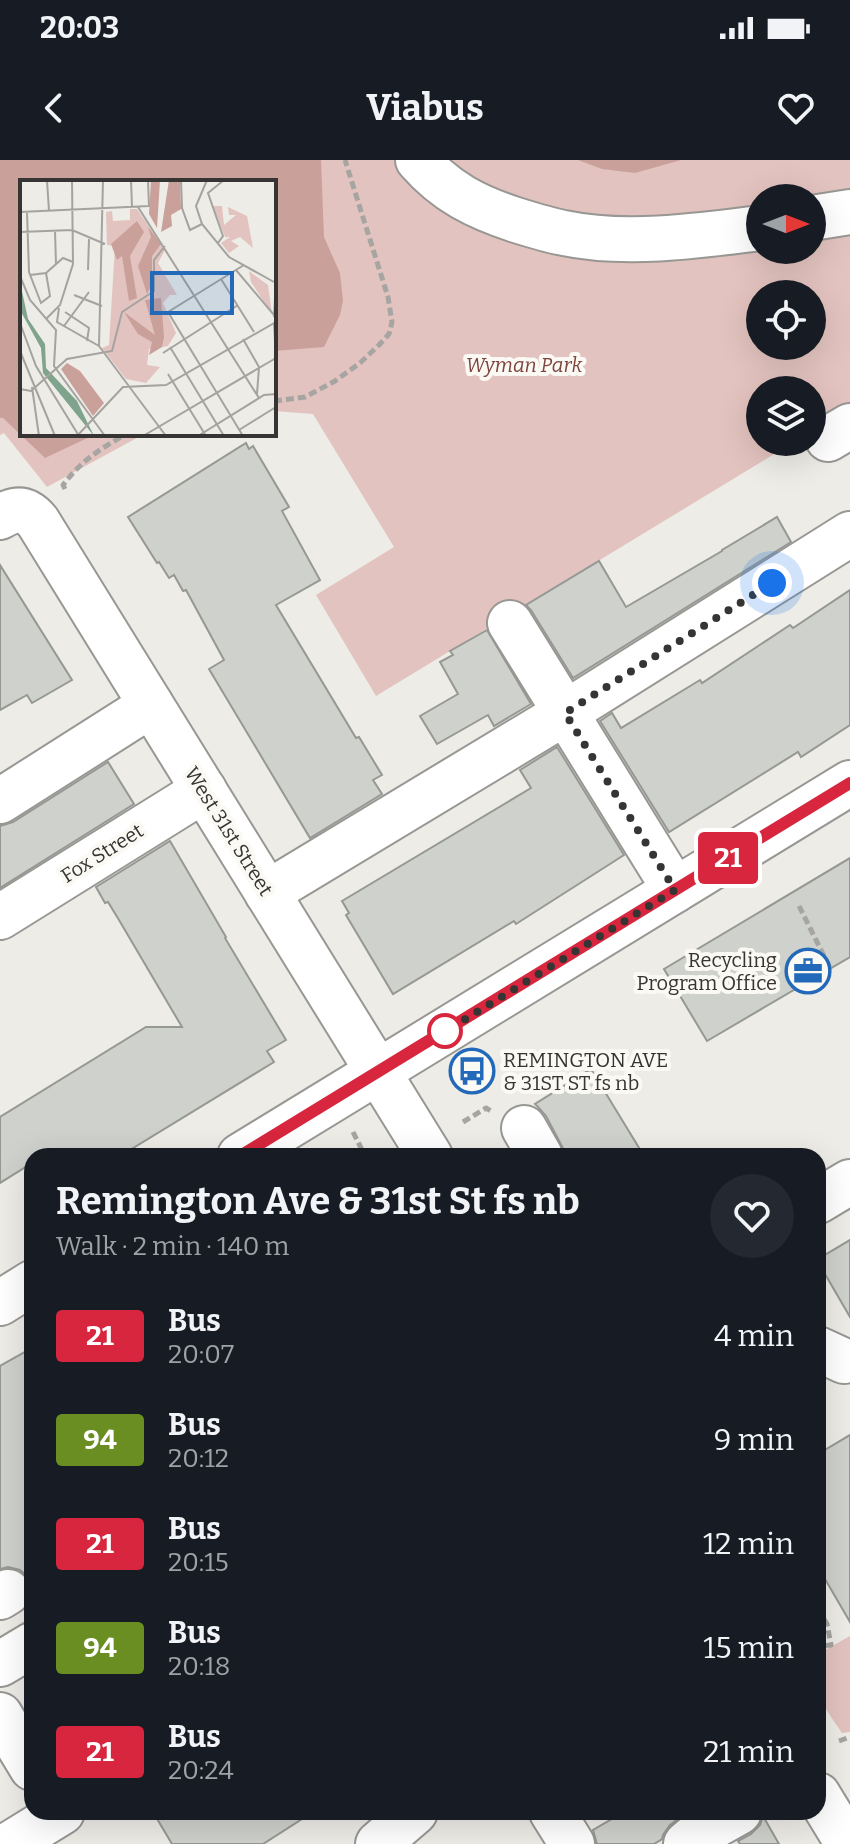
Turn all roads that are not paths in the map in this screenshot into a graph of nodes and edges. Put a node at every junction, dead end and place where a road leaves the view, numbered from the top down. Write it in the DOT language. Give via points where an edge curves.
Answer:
graph roads {
  1 [pos="418,160"];
  2 [pos="850,212"];
  3 [pos="826,216"];
  4 [pos="746,230"];
  5 [pos="12,514"];
  6 [pos="850,534"];
  7 [pos="510,623"];
  8 [pos="151,705"];
  9 [pos="565,713"];
  10 [pos="850,783"];
  11 [pos="204,790"];
  12 [pos="0,801"];
  13 [pos="675,890"];
  14 [pos="267,893"];
  15 [pos="0,917"];
  16 [pos="379,1072"];
  17 [pos="253,1148"];
  18 [pos="425,1148"];
  19 [pos="850,1182"];
  20 [pos="826,1196"];
  21 [pos="24,1288"];
  22 [pos="0,1303"];
  23 [pos="0,1715"];
  24 [pos="24,1755"];
  25 [pos="826,1808"];
  26 [pos="64,1820"];
  27 [pos="406,1820"];
  28 [pos="557,1820"];
  29 [pos="725,1820"];
  30 [pos="10,1844"];
  31 [pos="378,1844"];
  32 [pos="572,1844"];
  33 [pos="686,1844"];
  34 [pos="848,1844"];
  1 -- 4 [label="street" via="468,202 565,233 689,237"];
  2 -- 3 [label="street"];
  5 -- 8 [label="street, West 31st Street" via="32,514 38,522"];
  6 -- 9 [label="street"];
  7 -- 9 [label="street"];
  8 -- 11 [label="street, West 31st Street"];
  8 -- 12 [label="street"];
  9 -- 13 [label="street"];
  9 -- 14 [label="street"];
  10 -- 13 [label="street"];
  11 -- 14 [label="street, West 31st Street"];
  11 -- 15 [label="street, Fox Street"];
  13 -- 16 [label="street"];
  14 -- 16 [label="street, West 31st Street"];
  16 -- 17 [label="street"];
  16 -- 18 [label="street, West 31st Street"];
  19 -- 20 [label="street"];
  21 -- 22 [label="street"];
  23 -- 24 [label="street"];
  25 -- 34 [label="street"];
  26 -- 30 [label="street"];
  27 -- 31 [label="street"];
  28 -- 32 [label="street"];
  29 -- 33 [label="street"];
}
